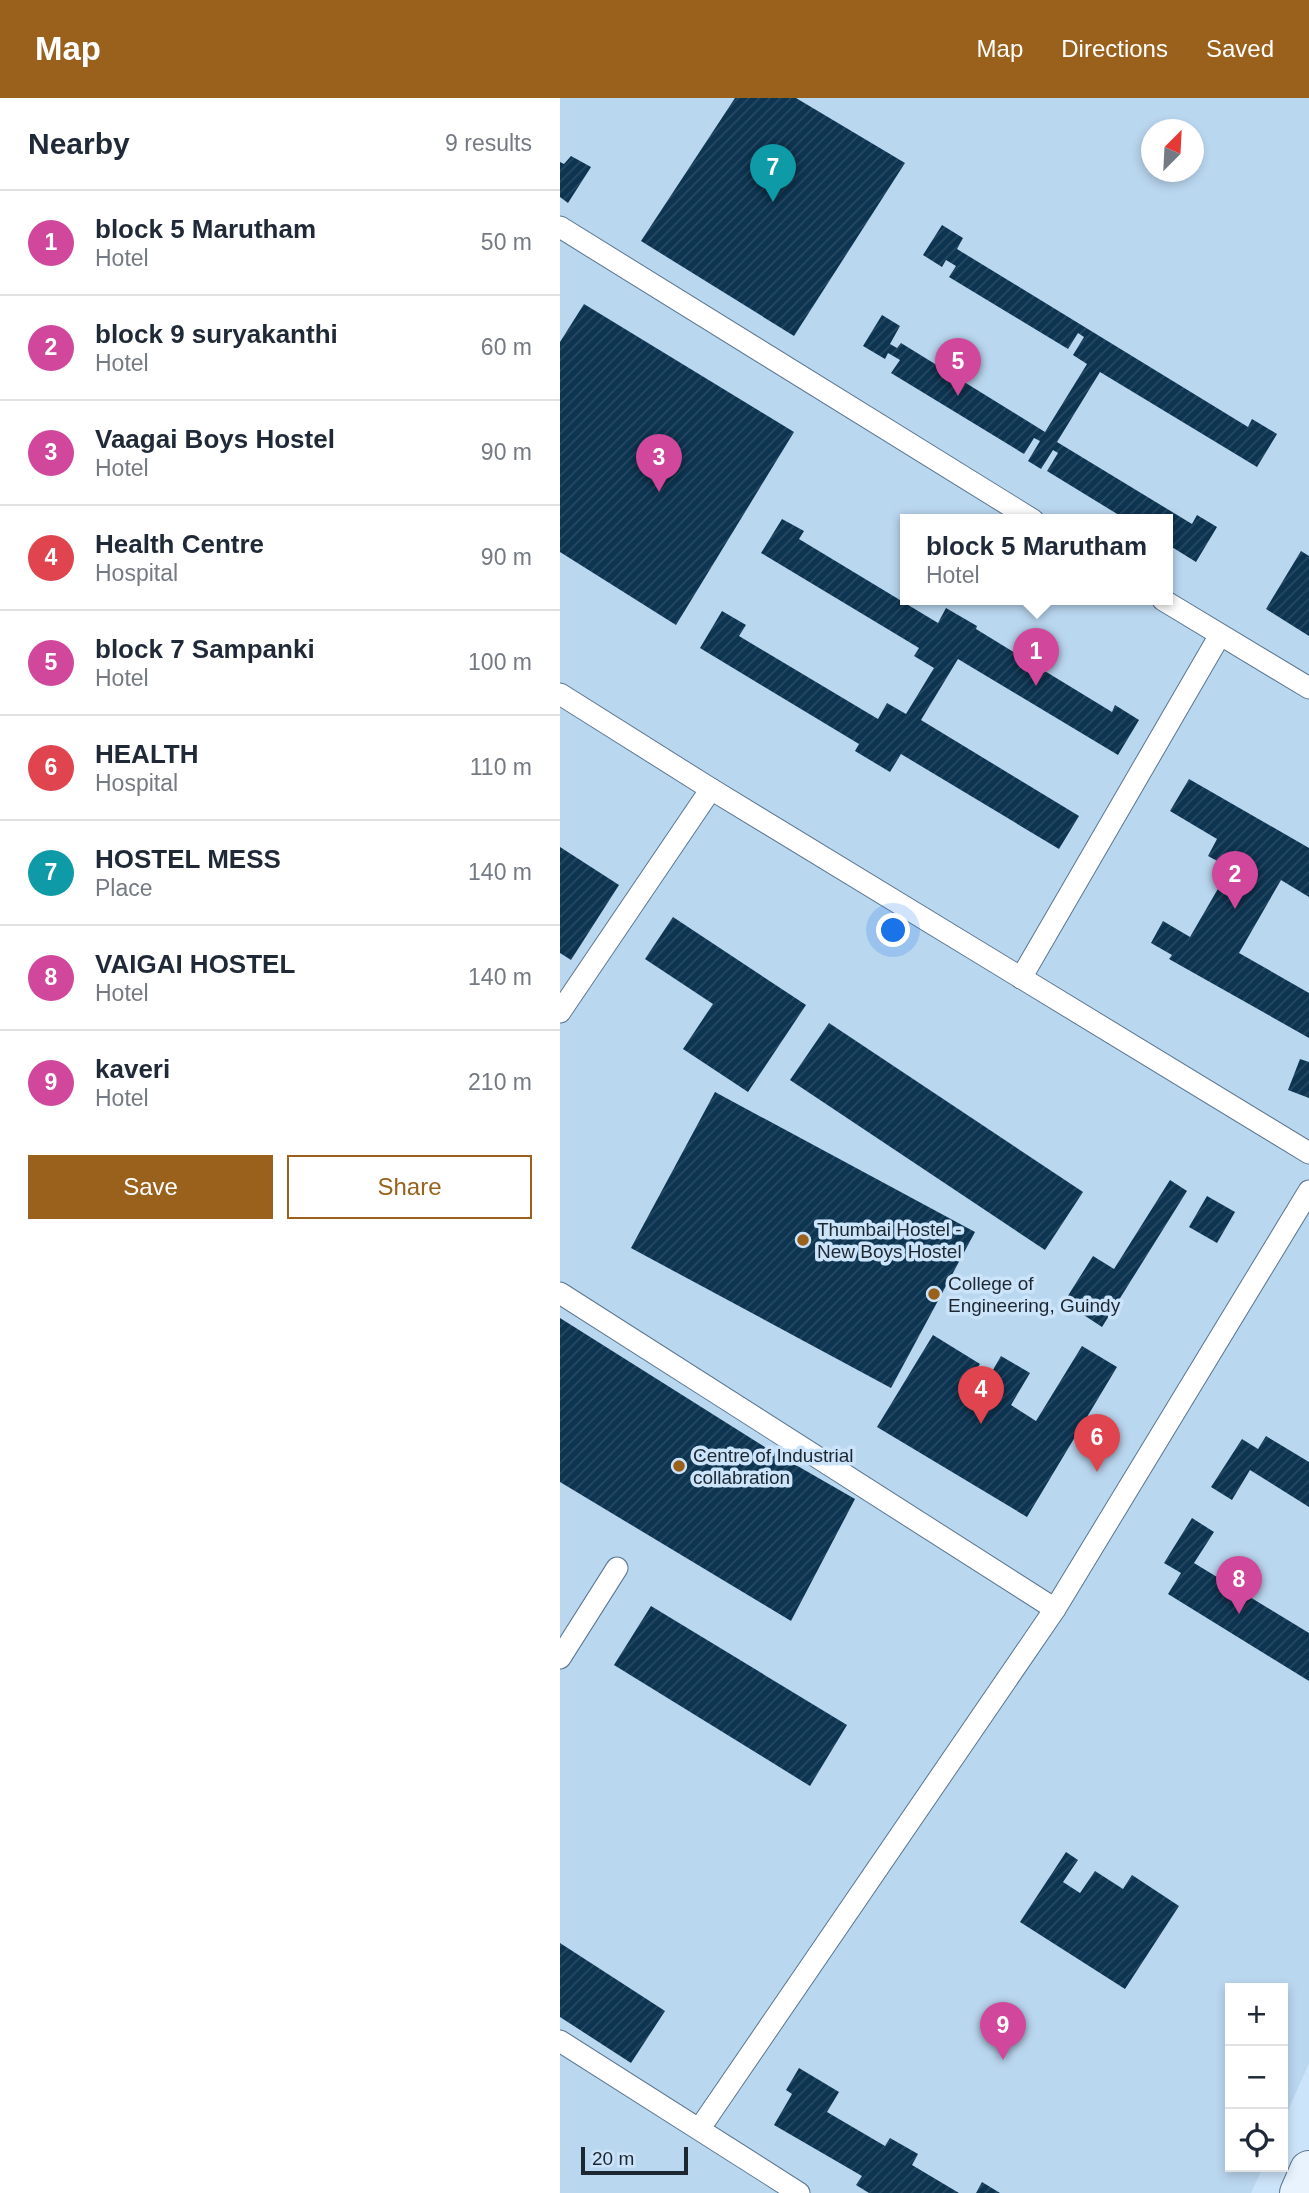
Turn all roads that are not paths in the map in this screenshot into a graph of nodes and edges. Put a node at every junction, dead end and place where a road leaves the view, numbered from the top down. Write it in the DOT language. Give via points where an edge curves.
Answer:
graph roads {
  1 [pos="560,228"];
  2 [pos="1023,514"];
  3 [pos="1171,605"];
  4 [pos="1220,635"];
  5 [pos="1309,688"];
  6 [pos="560,694"];
  7 [pos="711,789"];
  8 [pos="1021,978"];
  9 [pos="560,1012"];
  10 [pos="1309,1153"];
  11 [pos="1309,1191"];
  12 [pos="560,1293"];
  13 [pos="617,1568"];
  14 [pos="1055,1609"];
  15 [pos="560,1658"];
  16 [pos="560,2041"];
  17 [pos="699,2128"];
  18 [pos="1309,2170"];
  19 [pos="799,2193"];
  20 [pos="1299,2193"];
  1 -- 2 [label="lane"];
  3 -- 4 [label="lane"];
  4 -- 5 [label="lane"];
  4 -- 8 [label="lane"];
  6 -- 7 [label="lane"];
  7 -- 8 [label="lane"];
  7 -- 9 [label="lane"];
  8 -- 10 [label="lane"];
  11 -- 14 [label="lane"];
  12 -- 14 [label="lane"];
  13 -- 15 [label="lane"];
  14 -- 17 [label="lane"];
  16 -- 17 [label="lane"];
  17 -- 19 [label="lane"];
  18 -- 20 [label="main road"];
}
